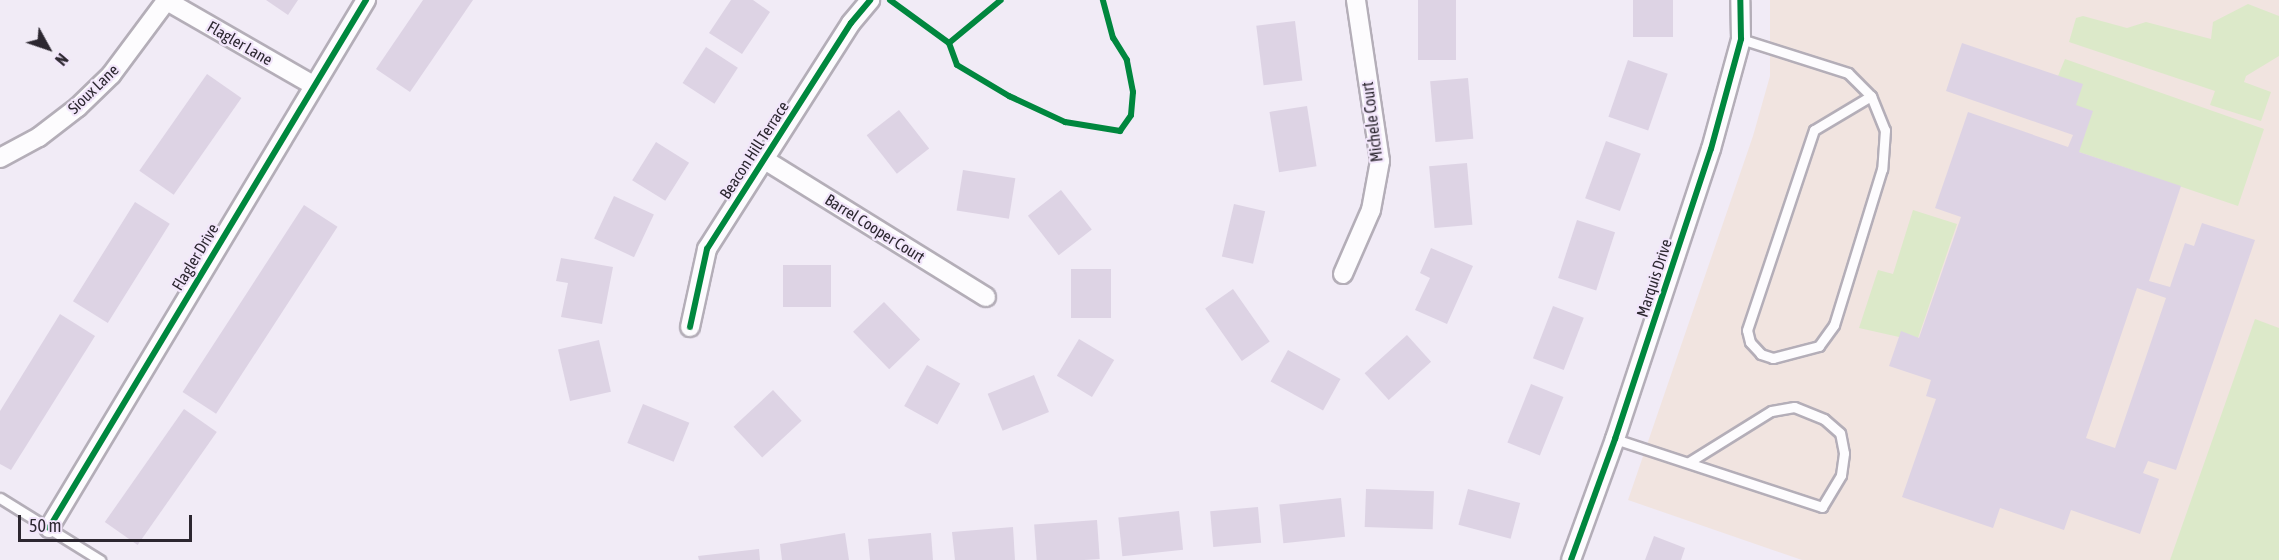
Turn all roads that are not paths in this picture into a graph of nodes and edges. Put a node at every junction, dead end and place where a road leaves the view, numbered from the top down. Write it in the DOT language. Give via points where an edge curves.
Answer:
graph roads {
  1 [pos="366,0"];
  2 [pos="870,0"];
  3 [pos="1356,0"];
  4 [pos="1740,0"];
  5 [pos="167,1"];
  6 [pos="1741,39"];
  7 [pos="313,85"];
  8 [pos="1871,96"];
  9 [pos="0,158"];
  10 [pos="765,160"];
  11 [pos="1343,274"];
  12 [pos="986,297"];
  13 [pos="690,327"];
  14 [pos="1615,439"];
  15 [pos="1689,462"];
  16 [pos="0,498"];
  17 [pos="49,528"];
  18 [pos="100,560"];
  19 [pos="1571,560"];
  1 -- 7 [label="street, Flagler Drive"];
  2 -- 10 [label="street, Beacon Hill Terrace" via="851,22"];
  3 -- 11 [label="street, Michele Court" via="1380,160 1371,210"];
  4 -- 6 [label="street, Marquis Drive"];
  5 -- 7 [label="street, Flagler Lane"];
  5 -- 9 [label="street, Sioux Lane" via="111,75 78,107 39,138"];
  6 -- 8 [label="lane" via="1848,73"];
  6 -- 14 [label="street, Marquis Drive" via="1711,149"];
  7 -- 17 [label="street, Flagler Drive"];
  8 -- 8 [label="lane" via="1814,130 1747,330 1750,342 1761,354 1773,358 1819,346 1834,326 1882,169 1885,130"];
  10 -- 12 [label="street, Barrel Cooper Court"];
  10 -- 13 [label="street, Beacon Hill Terrace" via="707,249"];
  14 -- 15 [label="lane"];
  14 -- 19 [label="street, Marquis Drive"];
  15 -- 15 [label="lane" via="1821,507 1841,475 1844,453 1840,432 1824,419 1794,407 1770,411"];
  16 -- 17 [label="lane"];
  17 -- 18 [label="lane"];
}
